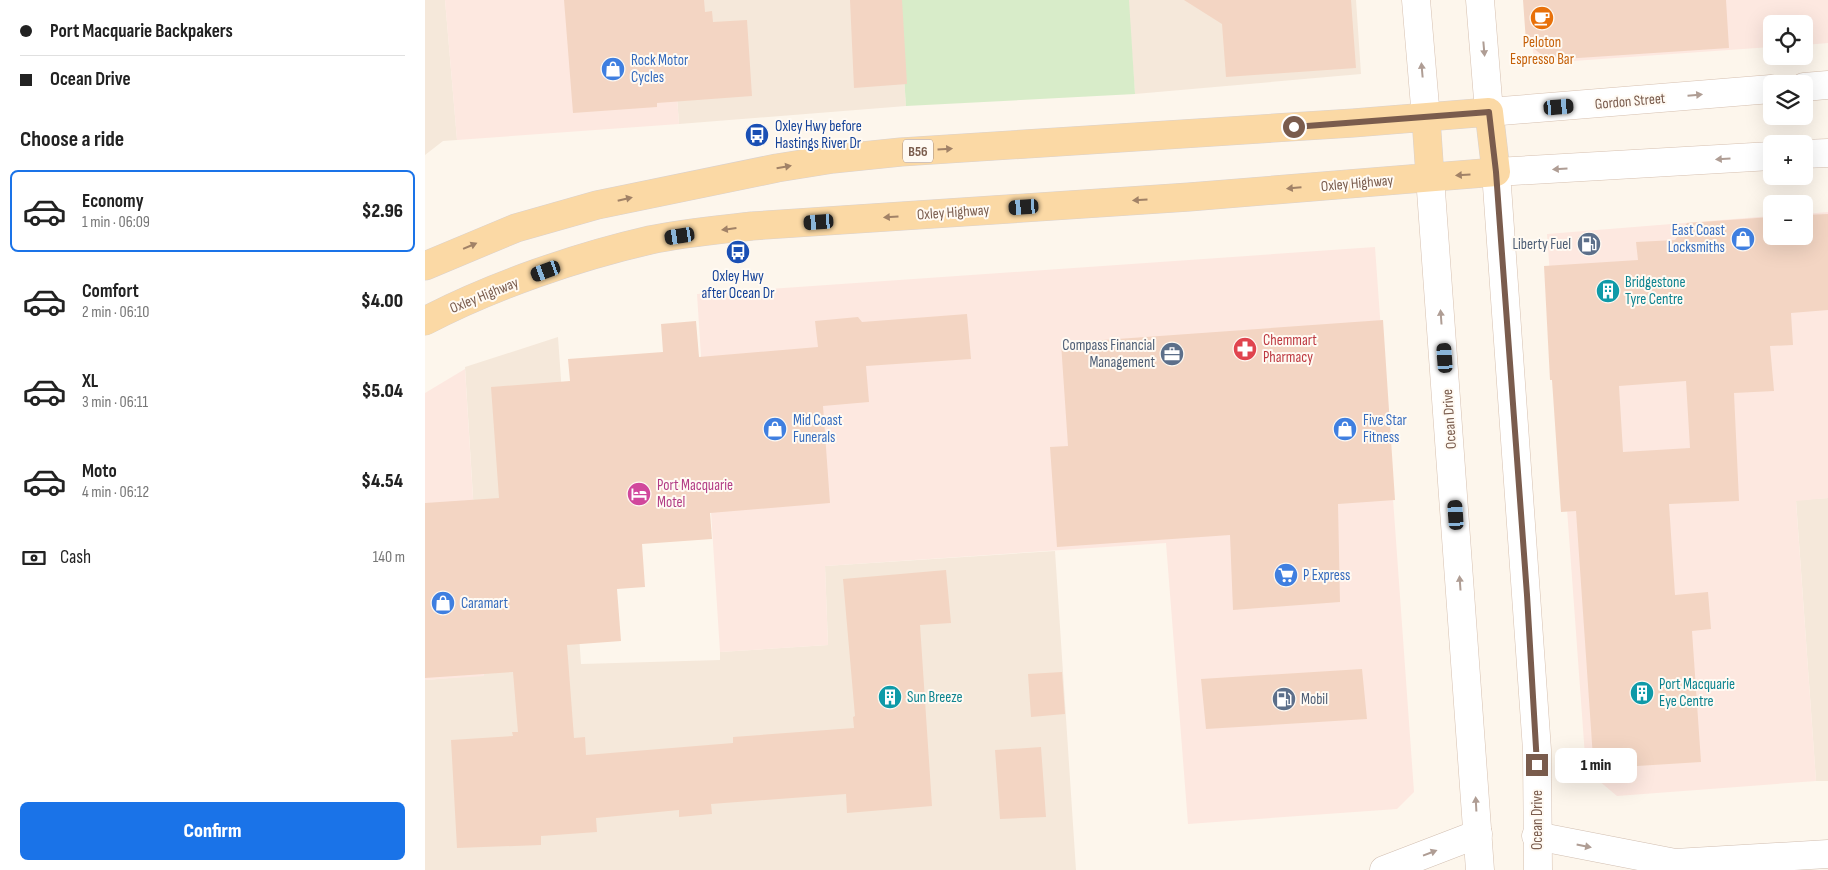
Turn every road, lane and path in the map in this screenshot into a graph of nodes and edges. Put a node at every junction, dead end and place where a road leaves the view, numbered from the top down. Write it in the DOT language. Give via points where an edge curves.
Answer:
graph roads {
  1 [pos="1416,0"];
  2 [pos="1480,0"];
  3 [pos="1828,85"];
  4 [pos="1813,86"];
  5 [pos="1763,90"];
  6 [pos="1489,112"];
  7 [pos="1426,118"];
  8 [pos="1828,153"];
  9 [pos="1813,154"];
  10 [pos="1763,156"];
  11 [pos="1496,172"];
  12 [pos="1430,177"];
  13 [pos="425,266"];
  14 [pos="425,321"];
  15 [pos="1478,834"];
  16 [pos="1536,836"];
  17 [pos="1828,854"];
  18 [pos="1666,867"];
  19 [pos="1384,870"];
  20 [pos="1480,870"];
  21 [pos="1537,870"];
  7 -- 1 [label="main road, one-way"];
  2 -- 6 [label="main road, one-way"];
  3 -- 4 [label="main road"];
  6 -- 5 [label="main road, Gordon Street, one-way"];
  6 -- 7 [label="main road, B56"];
  6 -- 11 [label="main road"];
  7 -- 12 [label="main road"];
  13 -- 7 [label="main road, B56, one-way" via="516,228 597,205 833,159"];
  8 -- 9 [label="main road"];
  10 -- 11 [label="main road, one-way"];
  11 -- 12 [label="main road, Oxley Highway, one-way"];
  11 -- 16 [label="main road, Ocean Drive" via="1537,750"];
  12 -- 14 [label="main road, Oxley Highway, one-way" via="1189,197 752,226 694,233 651,240 564,265 484,294"];
  15 -- 12 [label="main road, Ocean Drive, one-way"];
  19 -- 15 [label="main road, one-way"];
  15 -- 20 [label="main road, Ocean Drive"];
  16 -- 18 [label="main road, one-way"];
  16 -- 21 [label="main road, Ocean Drive"];
  17 -- 18 [label="main road"];
}
